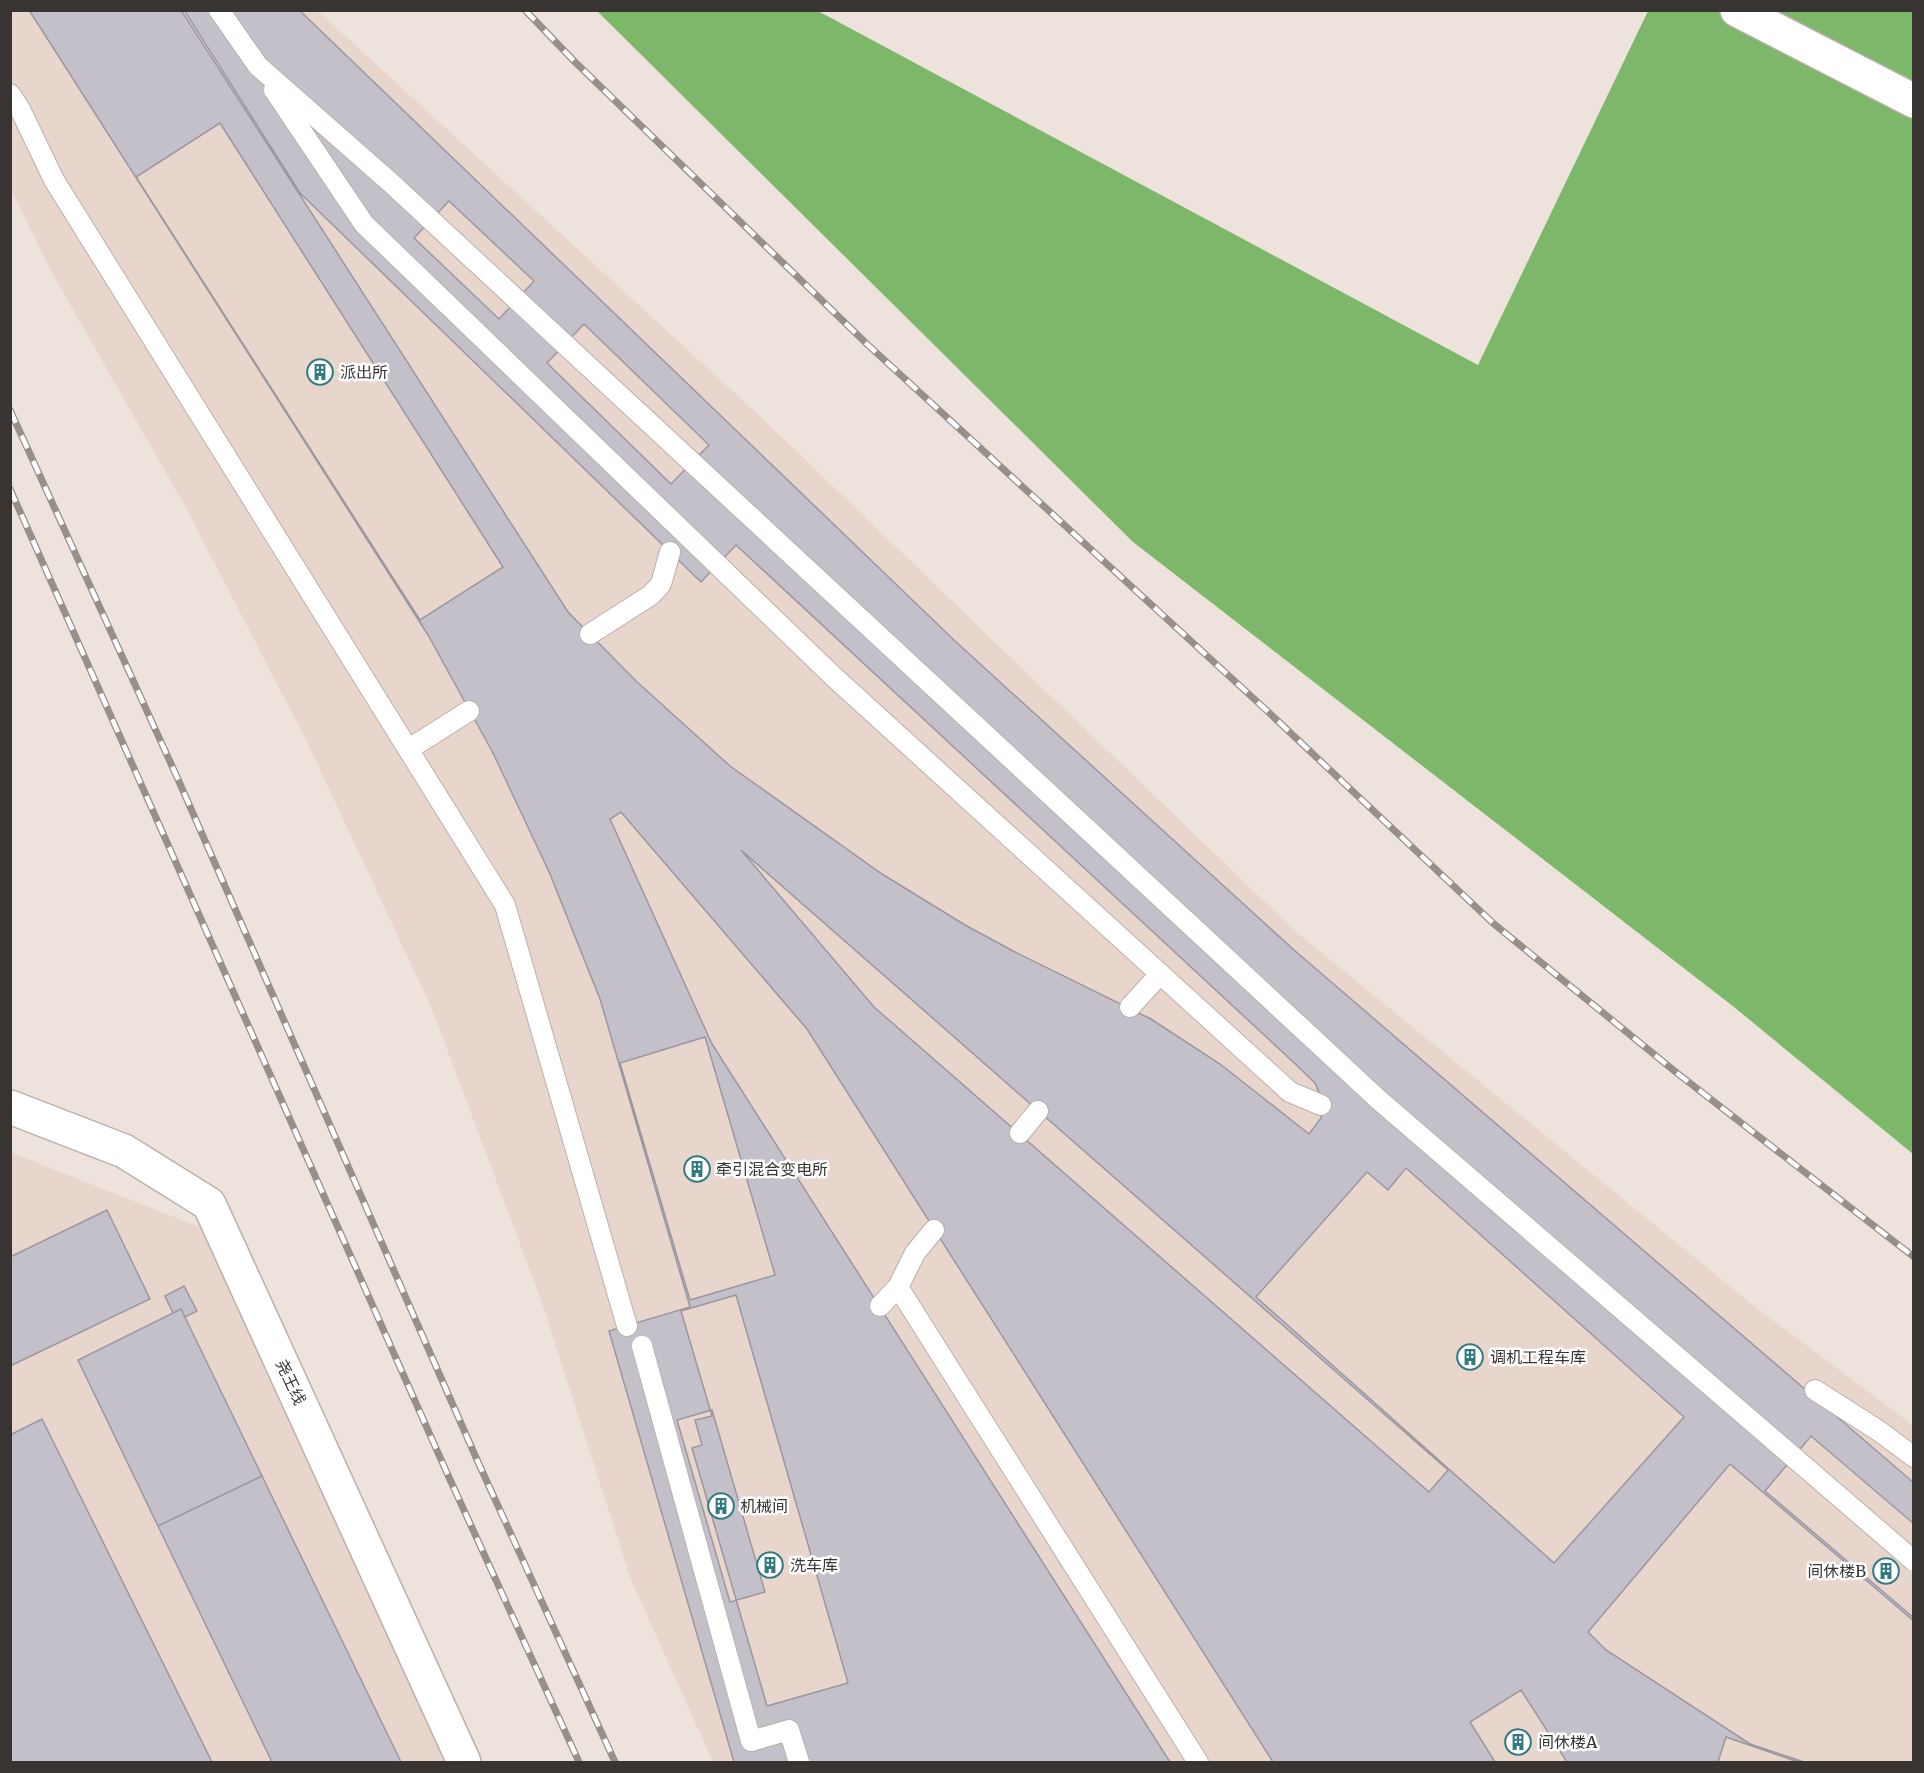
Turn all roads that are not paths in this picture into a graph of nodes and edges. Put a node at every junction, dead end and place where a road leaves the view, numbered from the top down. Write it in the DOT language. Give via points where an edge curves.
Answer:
graph roads {
  1 [pos="219,10"];
  2 [pos="1737,10"];
  3 [pos="258,66"];
  4 [pos="10,94"];
  5 [pos="1914,101"];
  6 [pos="670,552"];
  7 [pos="590,634"];
  8 [pos="469,711"];
  9 [pos="409,749"];
  10 [pos="1160,974"];
  11 [pos="1130,1007"];
  12 [pos="1321,1105"];
  13 [pos="10,1107"];
  14 [pos="1038,1111"];
  15 [pos="1020,1133"];
  16 [pos="934,1230"];
  17 [pos="898,1287"];
  18 [pos="880,1306"];
  19 [pos="627,1326"];
  20 [pos="642,1346"];
  21 [pos="1815,1390"];
  22 [pos="1914,1457"];
  23 [pos="1914,1561"];
  24 [pos="464,1762"];
  25 [pos="799,1762"];
  26 [pos="1198,1762"];
  1 -- 3 [label="lane, bridge"];
  2 -- 5 [label="street"];
  3 -- 10 [label="lane, bridge" via="364,224 834,677"];
  3 -- 23 [label="lane, bridge" via="400,191 1379,1100"];
  4 -- 9 [label="lane" via="54,180"];
  6 -- 7 [label="lane" via="661,584 651,595"];
  8 -- 9 [label="lane"];
  9 -- 19 [label="lane" via="506,905"];
  10 -- 11 [label="lane"];
  10 -- 12 [label="lane" via="1290,1092"];
  13 -- 24 [label="street, 尧王线" via="124,1151 209,1204"];
  14 -- 15 [label="lane"];
  16 -- 17 [label="lane" via="915,1253"];
  17 -- 18 [label="lane"];
  17 -- 26 [label="lane"];
  20 -- 25 [label="lane, bridge" via="751,1741 789,1730"];
  21 -- 22 [label="lane"];
}
